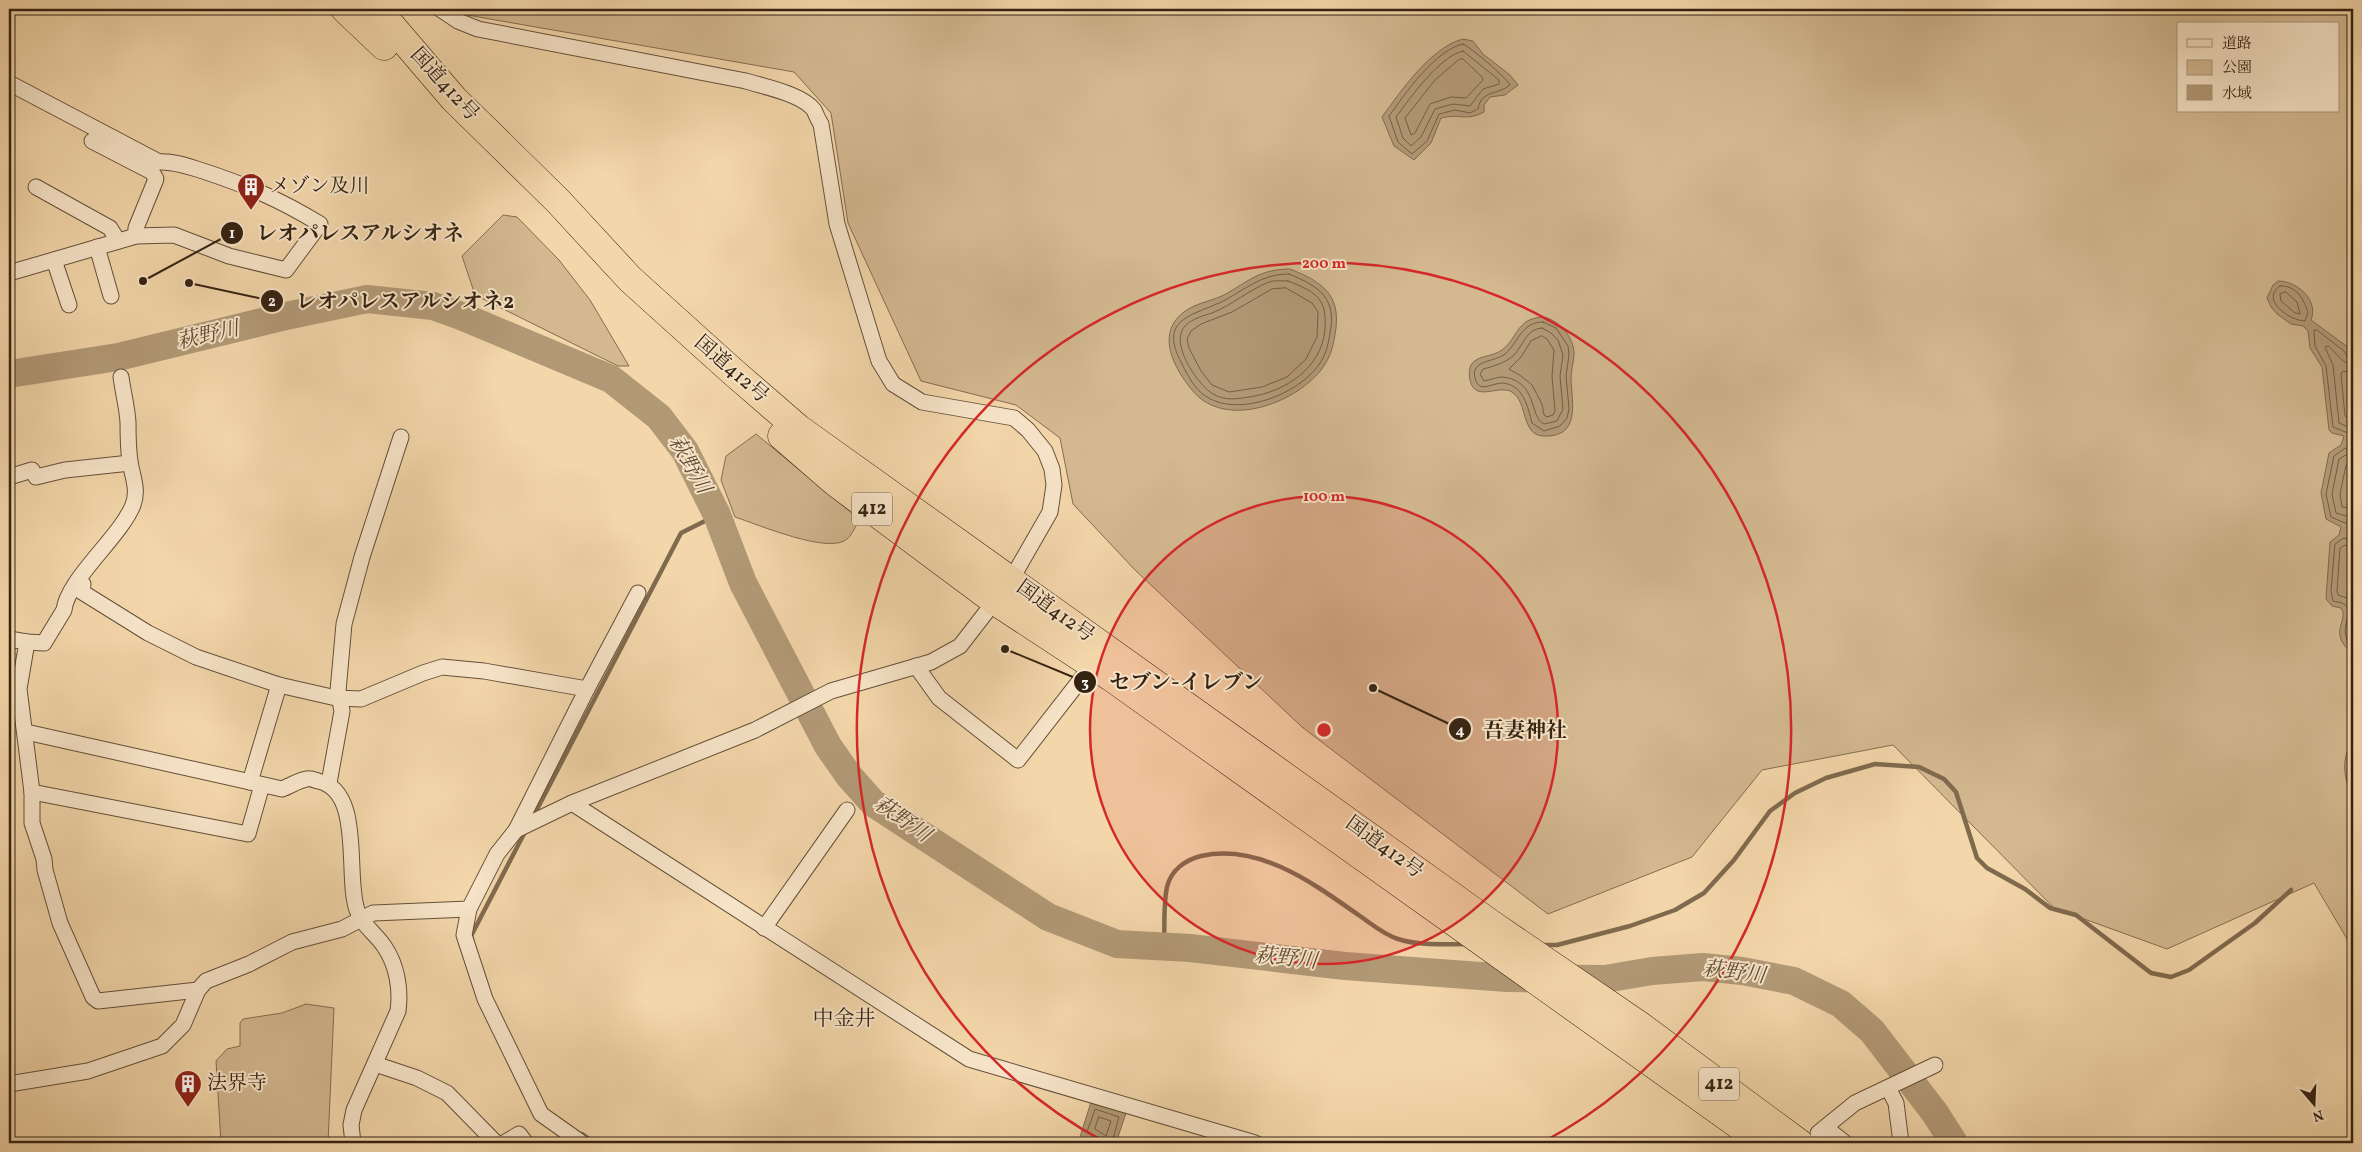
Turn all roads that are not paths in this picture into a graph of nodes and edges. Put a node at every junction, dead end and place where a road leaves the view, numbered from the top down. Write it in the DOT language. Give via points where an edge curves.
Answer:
graph roads {
  1 [pos="346,9"];
  2 [pos="373,9"];
  3 [pos="440,9"];
  4 [pos="9,83"];
  5 [pos="92,141"];
  6 [pos="36,187"];
  7 [pos="136,236"];
  8 [pos="118,241"];
  9 [pos="97,247"];
  10 [pos="54,260"];
  11 [pos="9,272"];
  12 [pos="111,296"];
  13 [pos="68,305"];
  14 [pos="121,377"];
  15 [pos="401,438"];
  16 [pos="130,463"];
  17 [pos="9,477"];
  18 [pos="79,580"];
  19 [pos="1003,591"];
  20 [pos="638,594"];
  21 [pos="9,639"];
  22 [pos="27,642"];
  23 [pos="1092,665"];
  24 [pos="916,666"];
  25 [pos="279,685"];
  26 [pos="587,689"];
  27 [pos="340,698"];
  28 [pos="26,732"];
  29 [pos="329,783"];
  30 [pos="256,784"];
  31 [pos="32,792"];
  32 [pos="572,803"];
  33 [pos="847,810"];
  34 [pos="516,830"];
  35 [pos="469,909"];
  36 [pos="361,920"];
  37 [pos="764,928"];
  38 [pos="198,990"];
  39 [pos="375,1064"];
  40 [pos="1935,1065"];
  41 [pos="9,1084"];
  42 [pos="1888,1088"];
  43 [pos="1814,1135"];
  44 [pos="353,1143"];
  45 [pos="496,1143"];
  46 [pos="504,1143"];
  47 [pos="526,1143"];
  48 [pos="582,1143"];
  49 [pos="1255,1143"];
  50 [pos="1764,1143"];
  51 [pos="1845,1143"];
  52 [pos="1901,1143"];
  1 -- 19 [label="highway, 国道412号 / 412" via="618,292 720,384 835,482"];
  2 -- 19 [label="highway, 国道412号 / 412" via="454,99 558,201 630,279 807,435"];
  3 -- 19 [label="street" via="478,29 746,81 786,94 810,107 821,124 836,224 879,362 893,384 922,402 1014,418 1045,451 1054,485 1050,512"];
  4 -- 7 [label="street" via="159,162 179,164 238,182 283,202 320,224 286,270 229,256 174,235"];
  5 -- 7 [label="street" via="119,160 152,172 156,179 136,228"];
  6 -- 8 [label="street" via="110,228"];
  7 -- 8 [label="street"];
  8 -- 9 [label="street"];
  9 -- 10 [label="street"];
  9 -- 12 [label="street"];
  10 -- 11 [label="street"];
  10 -- 13 [label="street"];
  14 -- 16 [label="street"];
  15 -- 27 [label="street" via="344,624"];
  16 -- 17 [label="street" via="65,470 36,477 32,470"];
  16 -- 18 [label="street" via="136,489 133,505"];
  18 -- 22 [label="street" via="44,643"];
  18 -- 25 [label="street" via="82,592 148,633 196,657"];
  19 -- 23 [label="highway, 国道412号 / 412"];
  19 -- 24 [label="street" via="960,646 931,662"];
  19 -- 43 [label="highway, 国道412号 / 412" via="1639,1025"];
  20 -- 26 [label="street"];
  21 -- 22 [label="street"];
  22 -- 28 [label="street" via="19,689"];
  23 -- 24 [label="street" via="1018,760 939,698"];
  23 -- 50 [label="highway, 国道412号 / 412"];
  24 -- 32 [label="street" via="831,691 755,730"];
  25 -- 27 [label="street"];
  25 -- 30 [label="street"];
  26 -- 27 [label="street" via="442,667 361,699"];
  26 -- 34 [label="street"];
  27 -- 29 [label="street" via="342,711"];
  28 -- 30 [label="street"];
  28 -- 31 [label="street"];
  29 -- 30 [label="street" via="308,779 282,789"];
  29 -- 36 [label="street" via="341,797 349,819 354,901"];
  30 -- 31 [label="street" via="248,834 196,829"];
  31 -- 38 [label="street" via="32,823 60,923 92,997 98,1001"];
  32 -- 34 [label="street"];
  32 -- 37 [label="street"];
  33 -- 37 [label="street"];
  34 -- 35 [label="street" via="497,854"];
  35 -- 36 [label="street" via="373,913"];
  35 -- 48 [label="street" via="464,935 489,1008 541,1114"];
  36 -- 38 [label="street" via="342,929 292,942 250,964 206,981"];
  36 -- 39 [label="street" via="384,946 400,995 398,1011"];
  37 -- 49 [label="street" via="969,1059"];
  38 -- 41 [label="street" via="183,1024 162,1046 88,1071"];
  39 -- 44 [label="street" via="354,1110"];
  39 -- 45 [label="street" via="417,1078 447,1093"];
  40 -- 42 [label="street"];
  42 -- 43 [label="street" via="1855,1103"];
  42 -- 52 [label="street" via="1896,1103"];
  43 -- 51 [label="street"];
  46 -- 47 [label="street" via="519,1134"];
}
